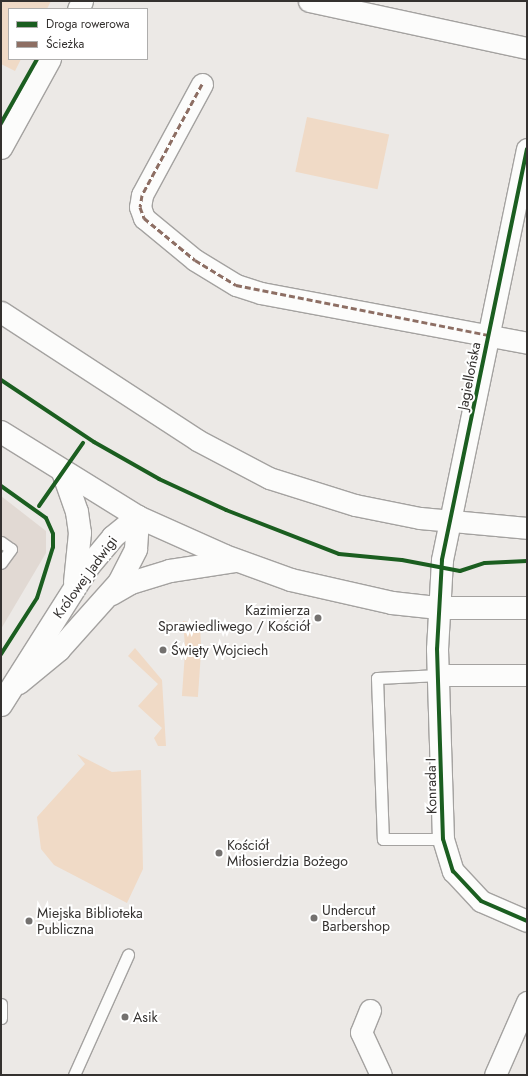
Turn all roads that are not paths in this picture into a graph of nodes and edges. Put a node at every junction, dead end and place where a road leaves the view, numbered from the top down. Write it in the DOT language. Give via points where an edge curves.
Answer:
graph roads {
  1 [pos="309,1"];
  2 [pos="527,48"];
  3 [pos="49,60"];
  4 [pos="202,84"];
  5 [pos="1,148"];
  6 [pos="527,149"];
  7 [pos="1,312"];
  8 [pos="489,335"];
  9 [pos="527,343"];
  10 [pos="1,432"];
  11 [pos="63,472"];
  12 [pos="138,517"];
  13 [pos="451,523"];
  14 [pos="527,528"];
  15 [pos="1,542"];
  16 [pos="237,561"];
  17 [pos="1,563"];
  18 [pos="73,590"];
  19 [pos="106,598"];
  20 [pos="437,608"];
  21 [pos="527,608"];
  22 [pos="439,675"];
  23 [pos="527,675"];
  24 [pos="17,685"];
  25 [pos="1,705"];
  26 [pos="443,839"];
  27 [pos="527,921"];
  28 [pos="128,955"];
  29 [pos="527,1002"];
  30 [pos="1,1004"];
  31 [pos="370,1010"];
  32 [pos="1,1018"];
  33 [pos="74,1075"];
  34 [pos="381,1075"];
  35 [pos="494,1075"];
  1 -- 2 [label="street"];
  3 -- 5 [label="street"];
  4 -- 8 [label="street" via="142,195 140,207 144,218 195,260 236,285"];
  6 -- 8 [label="street, Jagiellońska"];
  7 -- 13 [label="street" via="230,460 269,478 348,503"];
  8 -- 9 [label="street"];
  8 -- 13 [label="street, Jagiellońska"];
  10 -- 11 [label="street"];
  11 -- 12 [label="street"];
  11 -- 18 [label="street" via="77,512 80,533"];
  12 -- 16 [label="street"];
  12 -- 18 [label="street, Królowej Jadwigi" via="113,537"];
  12 -- 19 [label="street, Królowej Jadwigi" via="132,561"];
  13 -- 14 [label="street"];
  13 -- 20 [label="street, Jagiellońska"];
  15 -- 17 [label="lane" via="11,548"];
  16 -- 19 [label="street" via="170,571 131,583"];
  16 -- 20 [label="street" via="323,590"];
  18 -- 24 [label="street, Królowej Jadwigi" via="38,643"];
  19 -- 24 [label="street, Królowej Jadwigi" via="47,663"];
  20 -- 21 [label="street"];
  20 -- 22 [label="street, Konrada I"];
  22 -- 23 [label="street"];
  22 -- 26 [label="street, Konrada I"];
  22 -- 26 [label="lane" via="377,678 383,839"];
  24 -- 25 [label="street, Królowej Jadwigi"];
  26 -- 27 [label="street, Konrada I" via="453,871 481,901"];
  28 -- 33 [label="lane"];
  29 -- 35 [label="street"];
  30 -- 32 [label="lane"];
  31 -- 34 [label="street" via="361,1032"];
}
